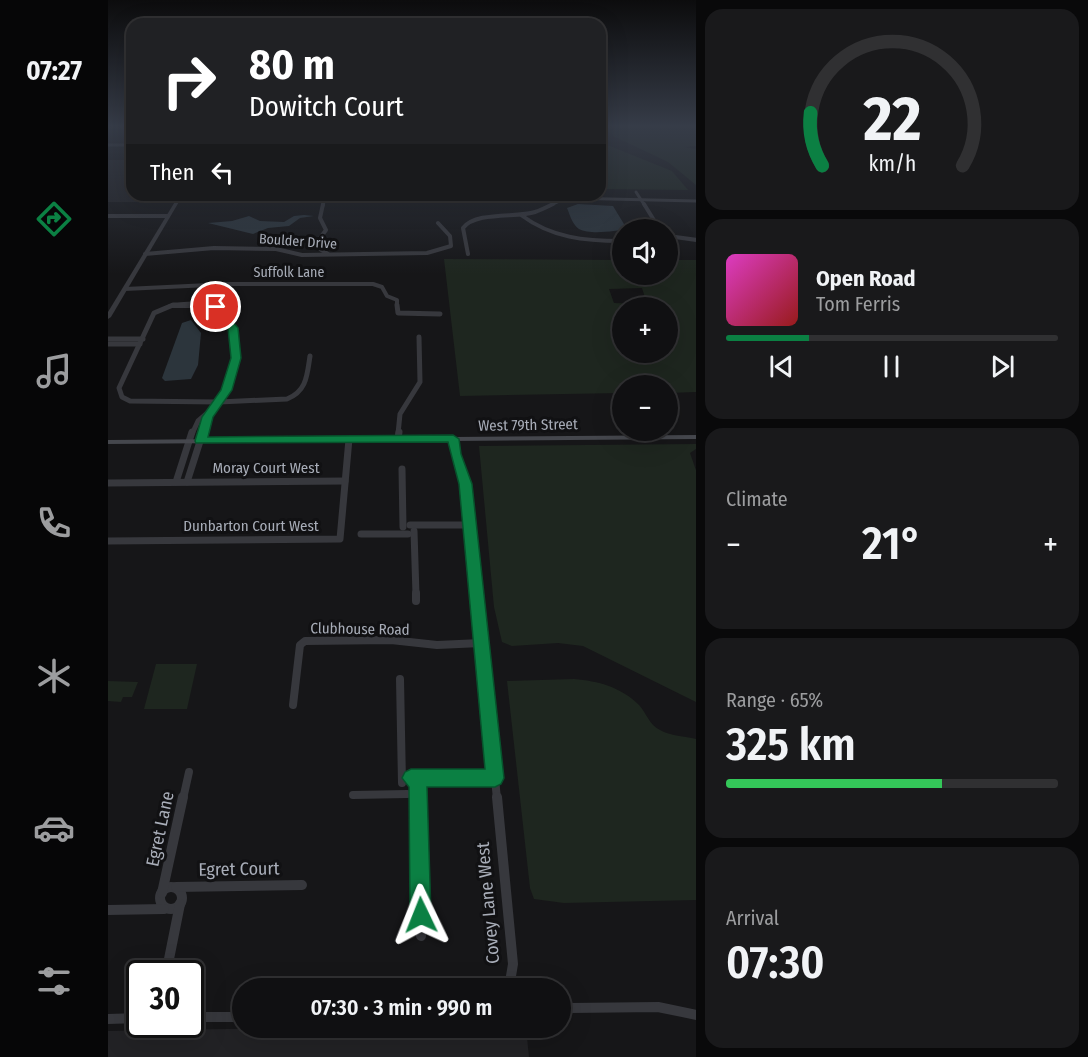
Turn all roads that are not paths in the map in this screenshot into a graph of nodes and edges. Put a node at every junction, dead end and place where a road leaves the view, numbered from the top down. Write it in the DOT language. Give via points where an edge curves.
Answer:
graph roads {
  1 [pos="636,192"];
  2 [pos="606,200"];
  3 [pos="177,201"];
  4 [pos="324,201"];
  5 [pos="560,201"];
  6 [pos="641,201"];
  7 [pos="696,201"];
  8 [pos="522,215"];
  9 [pos="108,216"];
  10 [pos="168,216"];
  11 [pos="653,219"];
  12 [pos="438,223"];
  13 [pos="678,239"];
  14 [pos="696,240"];
  15 [pos="612,241"];
  16 [pos="145,254"];
  17 [pos="468,254"];
  18 [pos="331,255"];
  19 [pos="126,287"];
  20 [pos="440,314"];
  21 [pos="108,317"];
  22 [pos="419,337"];
  23 [pos="108,339"];
  24 [pos="141,342"];
  25 [pos="108,344"];
  26 [pos="310,356"];
  27 [pos="217,402"];
  28 [pos="212,409"];
  29 [pos="696,437"];
  30 [pos="398,439"];
  31 [pos="453,439"];
  32 [pos="349,440"];
  33 [pos="189,441"];
  34 [pos="201,441"];
  35 [pos="108,442"];
  36 [pos="402,469"];
  37 [pos="176,482"];
  38 [pos="187,482"];
  39 [pos="345,482"];
  40 [pos="108,483"];
  41 [pos="470,525"];
  42 [pos="408,529"];
  43 [pos="361,534"];
  44 [pos="108,541"];
  45 [pos="416,601"];
  46 [pos="482,644"];
  47 [pos="400,679"];
  48 [pos="293,705"];
  49 [pos="189,772"];
  50 [pos="411,778"];
  51 [pos="495,778"];
  52 [pos="402,783"];
  53 [pos="418,789"];
  54 [pos="407,794"];
  55 [pos="353,795"];
  56 [pos="302,885"];
  57 [pos="176,887"];
  58 [pos="162,893"];
  59 [pos="180,904"];
  60 [pos="164,909"];
  61 [pos="108,910"];
  62 [pos="421,936"];
  63 [pos="169,960"];
  64 [pos="511,978"];
  65 [pos="571,1008"];
  66 [pos="696,1015"];
  67 [pos="204,1017"];
  68 [pos="232,1017"];
  69 [pos="126,1018"];
  70 [pos="108,1019"];
  1 -- 6 [label="street"];
  2 -- 6 [label="street"];
  3 -- 10 [label="street"];
  4 -- 18 [label="street" via="320,218 326,230 317,243"];
  5 -- 8 [label="street"];
  6 -- 7 [label="street"];
  6 -- 11 [label="street"];
  8 -- 15 [label="street" via="562,237"];
  8 -- 17 [label="street" via="494,216 466,224 462,228"];
  9 -- 10 [label="street"];
  10 -- 16 [label="street"];
  12 -- 18 [label="street, Boulder Drive" via="450,236 449,248 416,254"];
  13 -- 14 [label="street"];
  16 -- 18 [label="street, Boulder Drive" via="224,248"];
  16 -- 19 [label="street"];
  19 -- 20 [label="street, Suffolk Lane" via="373,284 397,300 398,313"];
  19 -- 21 [label="street"];
  22 -- 30 [label="street" via="420,382 399,416"];
  23 -- 24 [label="street"];
  24 -- 25 [label="street"];
  24 -- 27 [label="street" via="119,388 123,398 139,402"];
  24 -- 27 [label="street" via="154,313 163,308 181,304 216,307 233,328 236,360 226,391"];
  26 -- 27 [label="street" via="305,387 293,398"];
  27 -- 28 [label="street"];
  28 -- 33 [label="street" via="200,416"];
  28 -- 34 [label="street"];
  29 -- 31 [label="main road, West 79th Street"];
  30 -- 31 [label="main road, West 79th Street"];
  30 -- 32 [label="main road, West 79th Street"];
  31 -- 41 [label="street, Covey Lane West" via="465,480"];
  32 -- 34 [label="main road, West 79th Street"];
  32 -- 39 [label="street"];
  33 -- 34 [label="main road, West 79th Street"];
  33 -- 35 [label="main road, West 79th Street"];
  33 -- 37 [label="street"];
  34 -- 38 [label="street"];
  36 -- 42 [label="street"];
  37 -- 38 [label="street, Moray Court West"];
  37 -- 40 [label="street, Moray Court West"];
  38 -- 39 [label="street, Moray Court West"];
  39 -- 44 [label="street, Dunbarton Court West" via="340,539"];
  41 -- 42 [label="street"];
  41 -- 46 [label="street, Covey Lane West"];
  42 -- 43 [label="street"];
  42 -- 45 [label="street"];
  46 -- 48 [label="street, Clubhouse Road" via="305,641 300,645"];
  46 -- 51 [label="street, Covey Lane West"];
  47 -- 52 [label="street"];
  49 -- 58 [label="street, Egret Lane"];
  50 -- 51 [label="street"];
  50 -- 52 [label="street"];
  50 -- 53 [label="street"];
  51 -- 64 [label="street, Covey Lane West" via="513,964"];
  52 -- 54 [label="street"];
  53 -- 54 [label="street"];
  53 -- 62 [label="street"];
  54 -- 55 [label="street"];
  56 -- 57 [label="street, Egret Court"];
  57 -- 58 [label="street, Egret Lane"];
  57 -- 59 [label="street, Egret Lane" via="183,894"];
  58 -- 60 [label="street, Egret Lane"];
  59 -- 60 [label="street" via="171,910"];
  59 -- 63 [label="street, Egret Lane"];
  60 -- 61 [label="street"];
  65 -- 66 [label="street" via="658,1007"];
  67 -- 68 [label="street"];
  69 -- 70 [label="street"];
}
